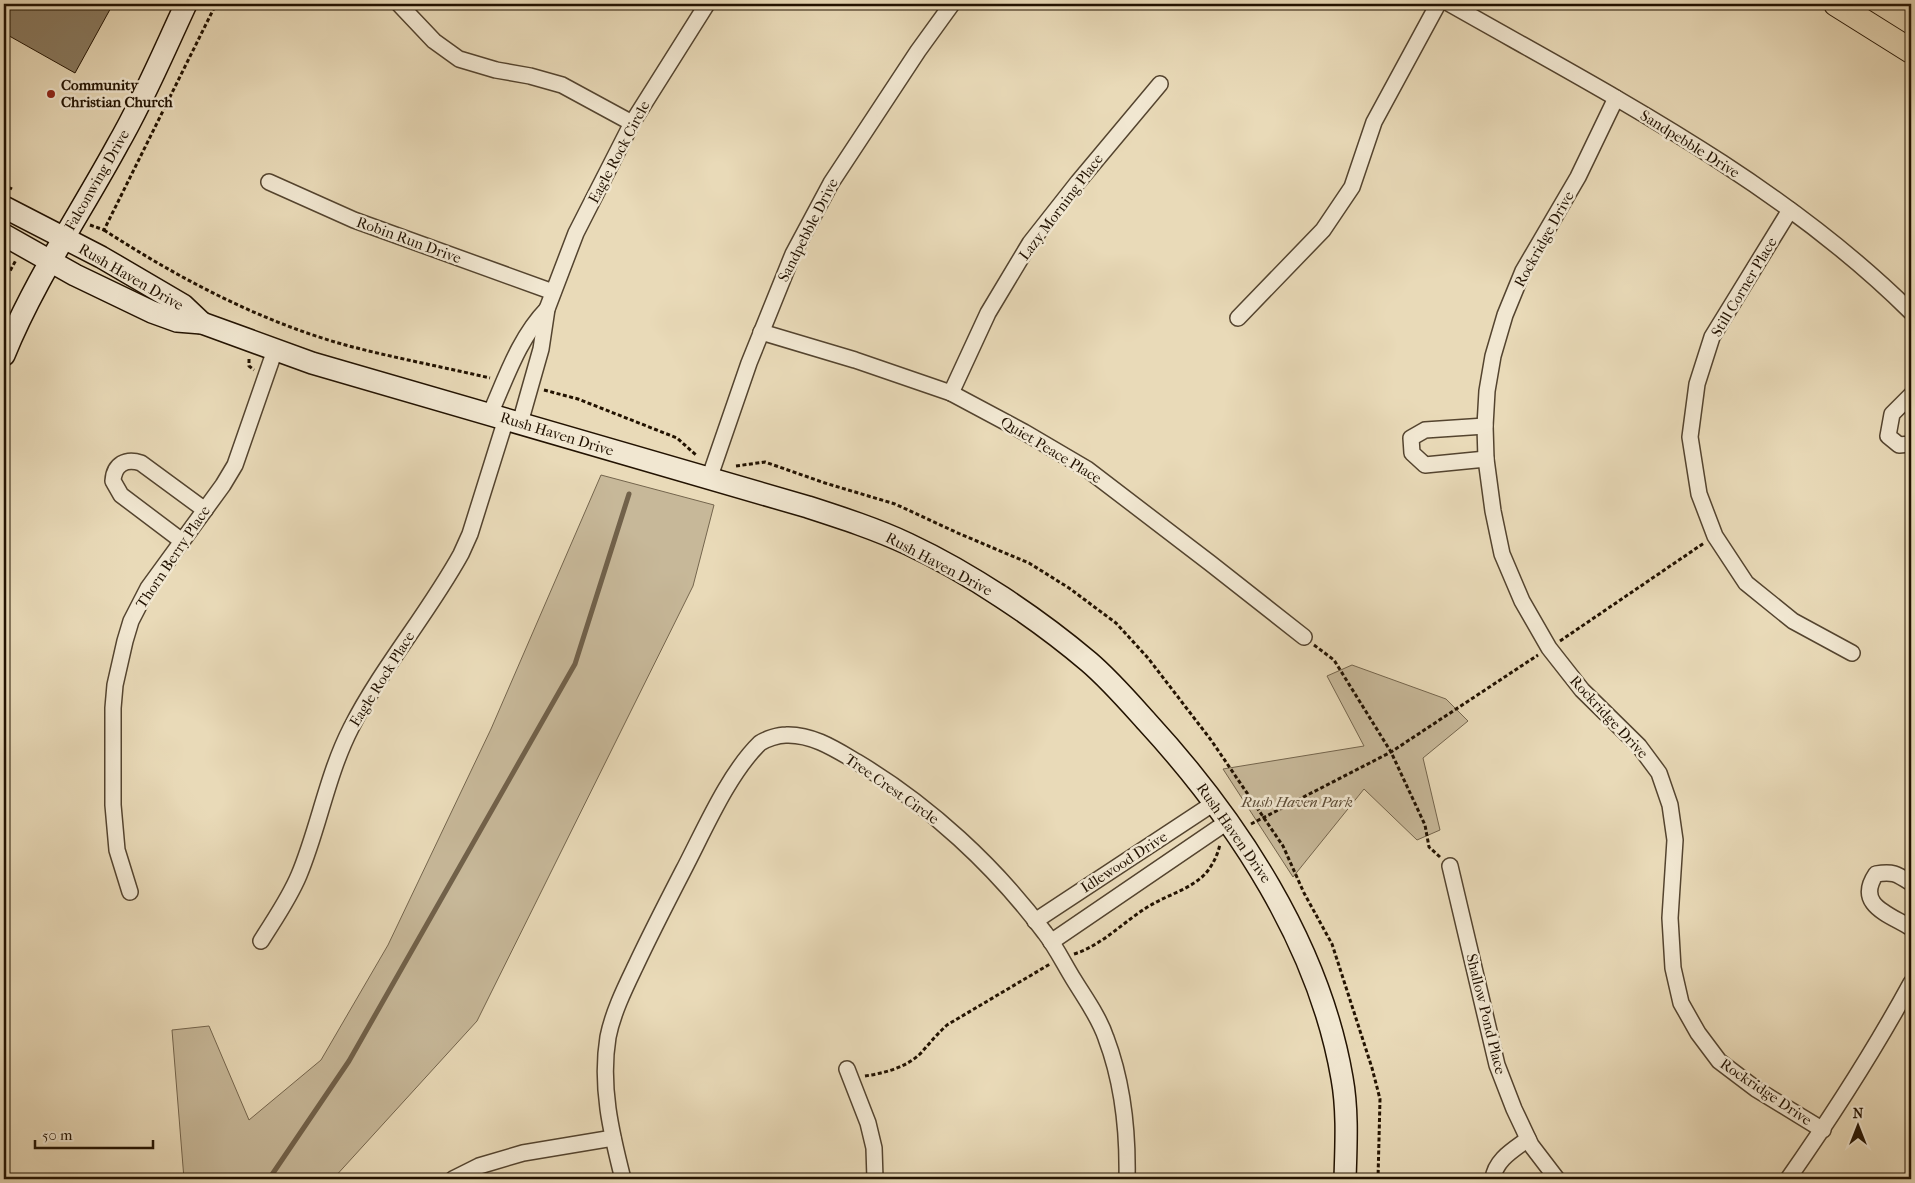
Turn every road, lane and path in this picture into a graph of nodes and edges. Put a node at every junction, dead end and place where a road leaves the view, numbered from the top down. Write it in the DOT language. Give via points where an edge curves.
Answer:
graph roads {
  1 [pos="186,4"];
  2 [pos="399,4"];
  3 [pos="707,4"];
  4 [pos="952,4"];
  5 [pos="1438,4"];
  6 [pos="1450,4"];
  7 [pos="1836,4"];
  8 [pos="1911,51"];
  9 [pos="1160,84"];
  10 [pos="1616,98"];
  11 [pos="632,123"];
  12 [pos="269,182"];
  13 [pos="4,207"];
  14 [pos="1790,210"];
  15 [pos="104,230"];
  16 [pos="4,235"];
  17 [pos="64,238"];
  18 [pos="50,261"];
  19 [pos="553,292"];
  20 [pos="547,309"];
  21 [pos="1911,312"];
  22 [pos="1238,318"];
  23 [pos="202,323"];
  24 [pos="761,332"];
  25 [pos="275,350"];
  26 [pos="4,355"];
  27 [pos="504,381"];
  28 [pos="530,387"];
  29 [pos="951,393"];
  30 [pos="1911,395"];
  31 [pos="505,419"];
  32 [pos="1485,426"];
  33 [pos="1911,444"];
  34 [pos="1486,458"];
  35 [pos="712,471"];
  36 [pos="205,510"];
  37 [pos="1715,536"];
  38 [pos="182,541"];
  39 [pos="1304,637"];
  40 [pos="1549,648"];
  41 [pos="1852,653"];
  42 [pos="1392,752"];
  43 [pos="1214,803"];
  44 [pos="1263,817"];
  45 [pos="1231,827"];
  46 [pos="1450,866"];
  47 [pos="1911,883"];
  48 [pos="130,892"];
  49 [pos="1035,921"];
  50 [pos="1911,928"];
  51 [pos="261,941"];
  52 [pos="1051,942"];
  53 [pos="1911,983"];
  54 [pos="848,1069"];
  55 [pos="1823,1130"];
  56 [pos="613,1138"];
  57 [pos="1528,1139"];
  58 [pos="1550,1177"];
  59 [pos="453,1179"];
  60 [pos="623,1179"];
  61 [pos="875,1179"];
  62 [pos="1127,1179"];
  63 [pos="1345,1179"];
  64 [pos="1378,1179"];
  65 [pos="1493,1179"];
  66 [pos="1788,1179"];
  1 -- 17 [label="street, Falconwing Drive" via="134,115"];
  2 -- 11 [label="street" via="434,41 459,59 562,85"];
  3 -- 11 [label="street, Eagle Rock Circle"];
  4 -- 24 [label="street, Sandpebble Drive" via="831,183 792,254"];
  5 -- 22 [label="street" via="1374,122 1352,187 1323,230"];
  6 -- 10 [label="street, Sandpebble Drive"];
  7 -- 8 [label="main road"];
  9 -- 29 [label="street, Lazy Morning Place" via="1030,242 988,313"];
  10 -- 14 [label="street, Sandpebble Drive" via="1702,149"];
  10 -- 32 [label="street, Rockridge Drive" via="1578,177 1523,271 1508,306 1493,356"];
  11 -- 19 [label="street, Eagle Rock Circle" via="576,233"];
  12 -- 19 [label="street, Robin Run Drive" via="354,220"];
  13 -- 17 [label="street, Rush Haven Drive"];
  14 -- 21 [label="street, Sandpebble Drive" via="1855,259"];
  14 -- 37 [label="street, Still Corner Place" via="1712,337 1697,384 1690,437 1699,494"];
  15 -- 27 [label="path" via="145,257 265,317 348,346"];
  16 -- 18 [label="street, Rush Haven Drive"];
  17 -- 18 [label="street, Falconwing Drive"];
  17 -- 23 [label="street, Rush Haven Drive" via="182,305"];
  18 -- 23 [label="street, Rush Haven Drive" via="152,312 177,321"];
  18 -- 26 [label="street, Falconwing Drive"];
  19 -- 20 [label="street, Eagle Rock Circle"];
  20 -- 27 [label="street, Eagle Rock Circle" via="526,335"];
  20 -- 28 [label="street, Eagle Rock Circle" via="544,336"];
  23 -- 25 [label="street, Rush Haven Drive"];
  24 -- 29 [label="street, Quiet Peace Place"];
  24 -- 35 [label="street, Sandpebble Drive"];
  25 -- 31 [label="street, Rush Haven Drive"];
  25 -- 36 [label="street, Thorn Berry Place" via="235,464"];
  27 -- 31 [label="street, Eagle Rock Circle"];
  28 -- 31 [label="street, Eagle Rock Circle"];
  28 -- 35 [label="path" via="578,399 677,438"];
  29 -- 39 [label="street, Quiet Peace Place" via="1087,469"];
  30 -- 33 [label="street" via="1892,414 1888,436 1899,445"];
  31 -- 35 [label="street, Rush Haven Drive"];
  31 -- 51 [label="street, Eagle Rock Place" via="461,554 350,728 331,774 299,874"];
  32 -- 34 [label="street, Rockridge Drive"];
  32 -- 34 [label="street" via="1425,430 1411,438 1412,453 1425,465"];
  34 -- 40 [label="street, Rockridge Drive" via="1502,554 1522,601"];
  35 -- 43 [label="street, Rush Haven Drive" via="909,544 992,592 1092,664 1183,761"];
  35 -- 44 [label="path" via="765,462 895,504 1029,563 1069,588 1116,623 1148,658 1212,740"];
  36 -- 38 [label="street, Thorn Berry Place"];
  36 -- 38 [label="street" via="141,464 130,461 118,466 113,475 117,491"];
  37 -- 40 [label="path"];
  37 -- 41 [label="street, Still Corner Place" via="1746,583 1793,622"];
  38 -- 48 [label="street, Thorn Berry Place" via="139,603 125,641 115,685 113,821 117,850"];
  39 -- 42 [label="path" via="1334,660"];
  40 -- 42 [label="path"];
  40 -- 55 [label="street, Rockridge Drive" via="1582,690 1639,746 1659,773 1670,805 1675,840 1670,918 1673,968 1681,1003 1698,1033 1719,1061 1756,1089"];
  42 -- 44 [label="path"];
  42 -- 46 [label="path" via="1425,825 1429,847"];
  43 -- 45 [label="street, Rush Haven Drive"];
  43 -- 49 [label="street, Idlewood Drive"];
  44 -- 45 [label="path"];
  44 -- 64 [label="path" via="1283,846 1332,944 1349,995 1380,1099"];
  45 -- 52 [label="street, Idlewood Drive"];
  45 -- 63 [label="street, Rush Haven Drive" via="1272,888 1317,985 1343,1080"];
  46 -- 57 [label="street, Shallow Pond Place" via="1496,1065"];
  47 -- 50 [label="street" via="1890,872 1876,874 1869,890 1870,899 1876,906"];
  49 -- 52 [label="street, Tree Crest Circle"];
  49 -- 56 [label="street, Tree Crest Circle" via="995,874 946,828 869,769 812,738 784,734 763,741 743,763 720,802 646,942 615,1013 604,1078"];
  52 -- 62 [label="street, Tree Crest Circle" via="1106,1035 1122,1093"];
  53 -- 55 [label="street"];
  54 -- 61 [label="street" via="874,1148"];
  55 -- 66 [label="street"];
  56 -- 59 [label="street" via="523,1153 479,1166"];
  56 -- 60 [label="street, Tree Crest Circle"];
  57 -- 58 [label="street, Shallow Pond Place"];
  57 -- 65 [label="street" via="1501,1160 1494,1170"];
}
